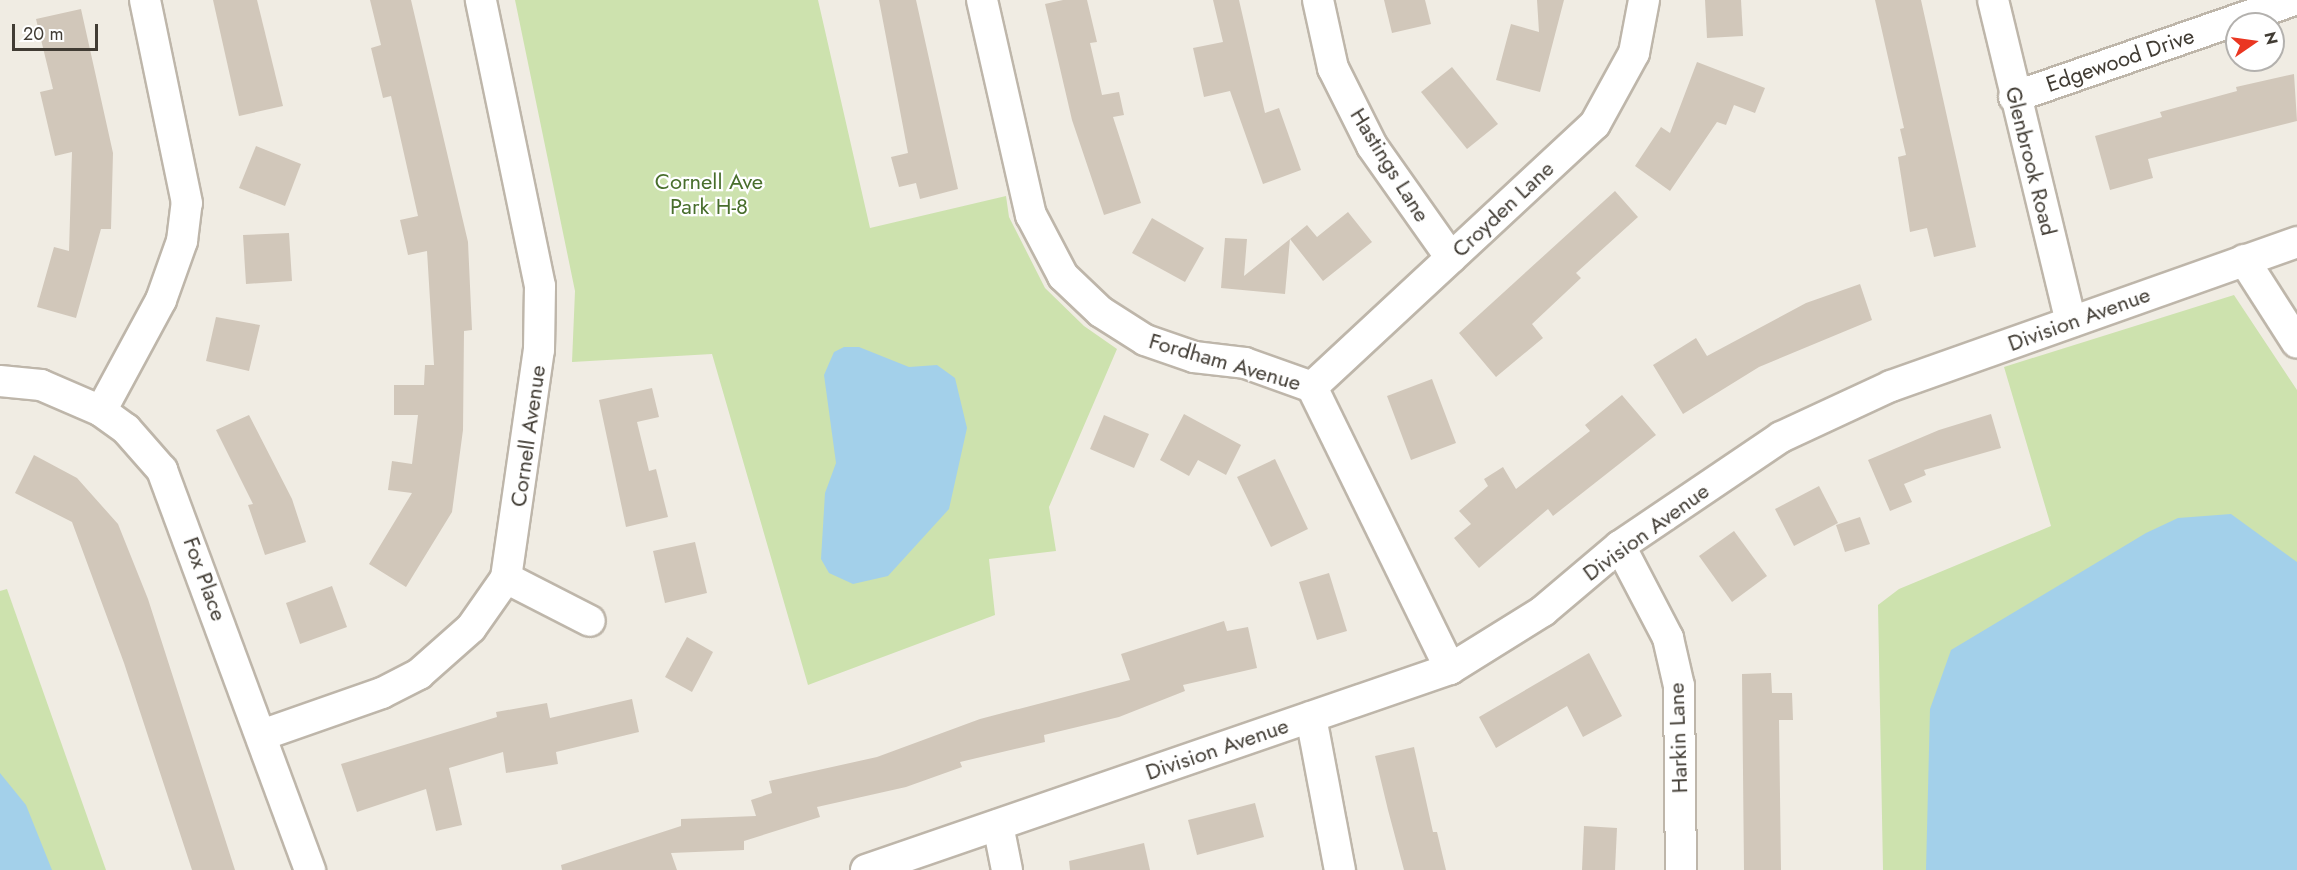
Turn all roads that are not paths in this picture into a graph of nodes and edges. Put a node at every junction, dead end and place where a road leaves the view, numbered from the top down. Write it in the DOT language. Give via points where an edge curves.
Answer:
graph roads {
  1 [pos="145,0"];
  2 [pos="481,0"];
  3 [pos="982,0"];
  4 [pos="1318,0"];
  5 [pos="1644,0"];
  6 [pos="1993,0"];
  7 [pos="2294,0"];
  8 [pos="2014,96"];
  9 [pos="2297,242"];
  10 [pos="1451,258"];
  11 [pos="2244,260"];
  12 [pos="2072,322"];
  13 [pos="2297,343"];
  14 [pos="0,381"];
  15 [pos="1312,387"];
  16 [pos="100,411"];
  17 [pos="1620,546"];
  18 [pos="506,578"];
  19 [pos="590,621"];
  20 [pos="1450,669"];
  21 [pos="1311,717"];
  22 [pos="262,735"];
  23 [pos="998,825"];
  24 [pos="310,870"];
  25 [pos="866,870"];
  26 [pos="1007,870"];
  27 [pos="1340,870"];
  28 [pos="1681,870"];
  1 -- 16 [label="street" via="187,203 182,241 161,300"];
  2 -- 18 [label="street, Cornell Avenue" via="540,286 539,350"];
  3 -- 15 [label="street, Fordham Avenue" via="1031,215 1063,276 1101,312 1145,340 1194,357 1245,363"];
  4 -- 10 [label="street, Hastings Lane" via="1333,69 1372,146"];
  5 -- 10 [label="street, Croyden Lane" via="1634,53 1595,124"];
  6 -- 8 [label="street, Glenbrook Road"];
  7 -- 8 [label="street, Edgewood Drive"];
  8 -- 12 [label="street, Glenbrook Road"];
  9 -- 11 [label="street, Division Avenue"];
  10 -- 15 [label="street, Croyden Lane"];
  11 -- 12 [label="street, Division Avenue"];
  11 -- 13 [label="street"];
  12 -- 17 [label="street, Division Avenue" via="1891,386 1781,437"];
  14 -- 16 [label="street, Fox Place" via="41,385"];
  15 -- 20 [label="street, Fordham Avenue"];
  16 -- 22 [label="street, Fox Place" via="126,429 162,470"];
  17 -- 20 [label="street, Division Avenue" via="1543,611"];
  17 -- 28 [label="street, Harkin Lane" via="1668,638 1679,686"];
  18 -- 19 [label="street"];
  18 -- 22 [label="street, Cornell Avenue" via="471,628 419,674 382,693"];
  20 -- 21 [label="street, Division Avenue"];
  21 -- 23 [label="street, Division Avenue"];
  21 -- 27 [label="street"];
  22 -- 24 [label="street, Fox Place"];
  23 -- 25 [label="street, Division Avenue"];
  23 -- 26 [label="street"];
}
